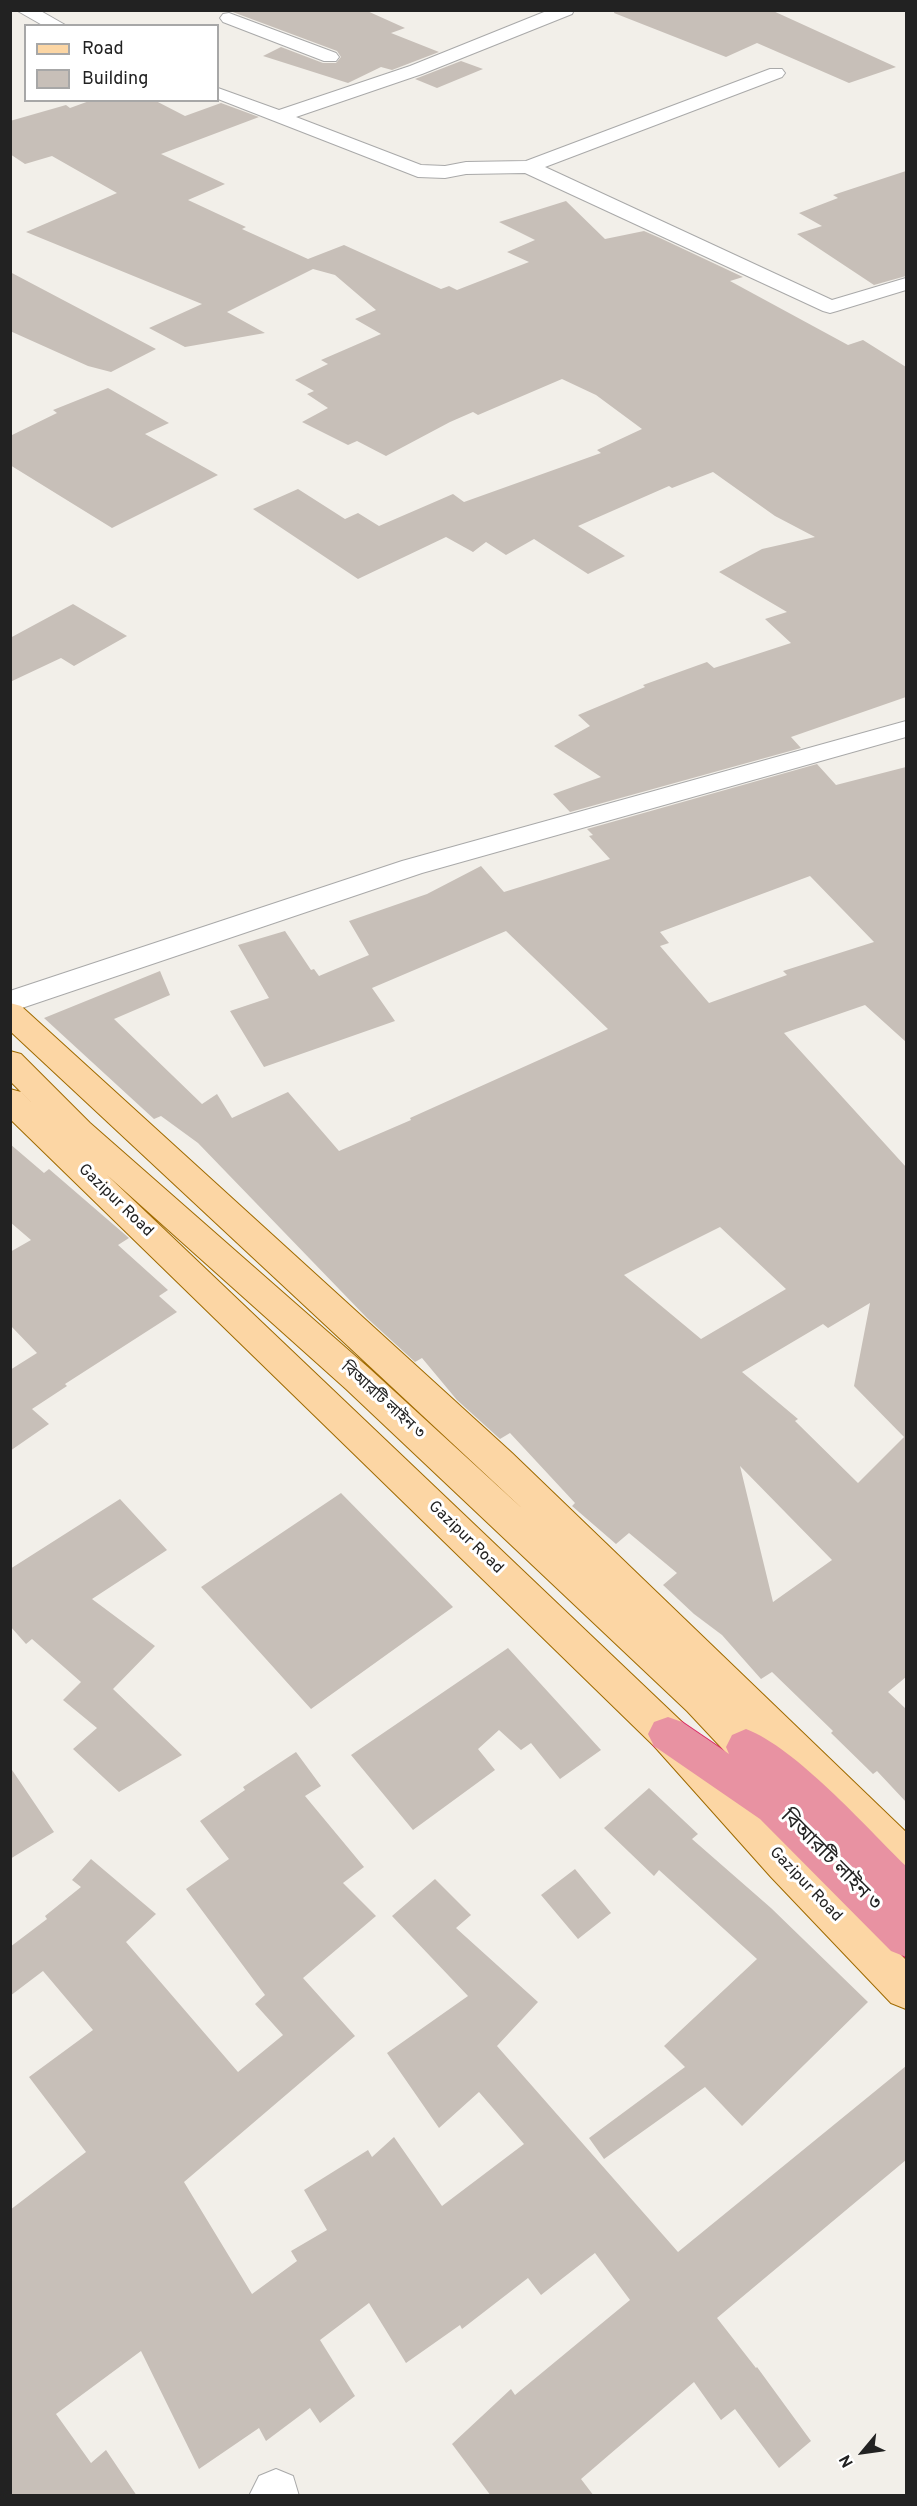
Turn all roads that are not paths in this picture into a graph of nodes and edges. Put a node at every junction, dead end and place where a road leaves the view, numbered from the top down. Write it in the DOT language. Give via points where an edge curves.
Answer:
graph roads {
  1 [pos="24,10"];
  2 [pos="254,10"];
  3 [pos="566,10"];
  4 [pos="229,18"];
  5 [pos="211,23"];
  6 [pos="54,24"];
  7 [pos="330,57"];
  8 [pos="776,73"];
  9 [pos="219,93"];
  10 [pos="278,117"];
  11 [pos="528,167"];
  12 [pos="906,284"];
  13 [pos="906,729"];
  14 [pos="10,1002"];
  15 [pos="10,1013"];
  16 [pos="10,1062"];
  17 [pos="10,1100"];
  18 [pos="668,1734"];
  19 [pos="746,1748"];
  20 [pos="775,1807"];
  21 [pos="906,1859"];
  22 [pos="906,1893"];
  23 [pos="906,1937"];
  24 [pos="906,1989"];
  1 -- 6 [label="street"];
  2 -- 4 [label="street"];
  3 -- 10 [label="street" via="416,70"];
  4 -- 5 [label="street"];
  4 -- 7 [label="street"];
  8 -- 11 [label="street"];
  9 -- 10 [label="street"];
  10 -- 11 [label="street" via="422,172"];
  11 -- 12 [label="street" via="830,307"];
  13 -- 14 [label="street" via="412,867"];
  15 -- 21 [label="main road" via="499,1463"];
  16 -- 19 [label="main road, বিআরটি লাইন ৩" via="79,1131 516,1525 701,1699"];
  17 -- 18 [label="main road, Gazipur Road"];
  18 -- 20 [label="highway"];
  18 -- 24 [label="main road, Gazipur Road" via="785,1864"];
  19 -- 20 [label="highway, বিআরটি লাইন ৩"];
  19 -- 22 [label="highway, বিআরটি লাইন ৩" via="795,1785"];
  20 -- 23 [label="highway, বিআরটি লাইন ৩"];
}
